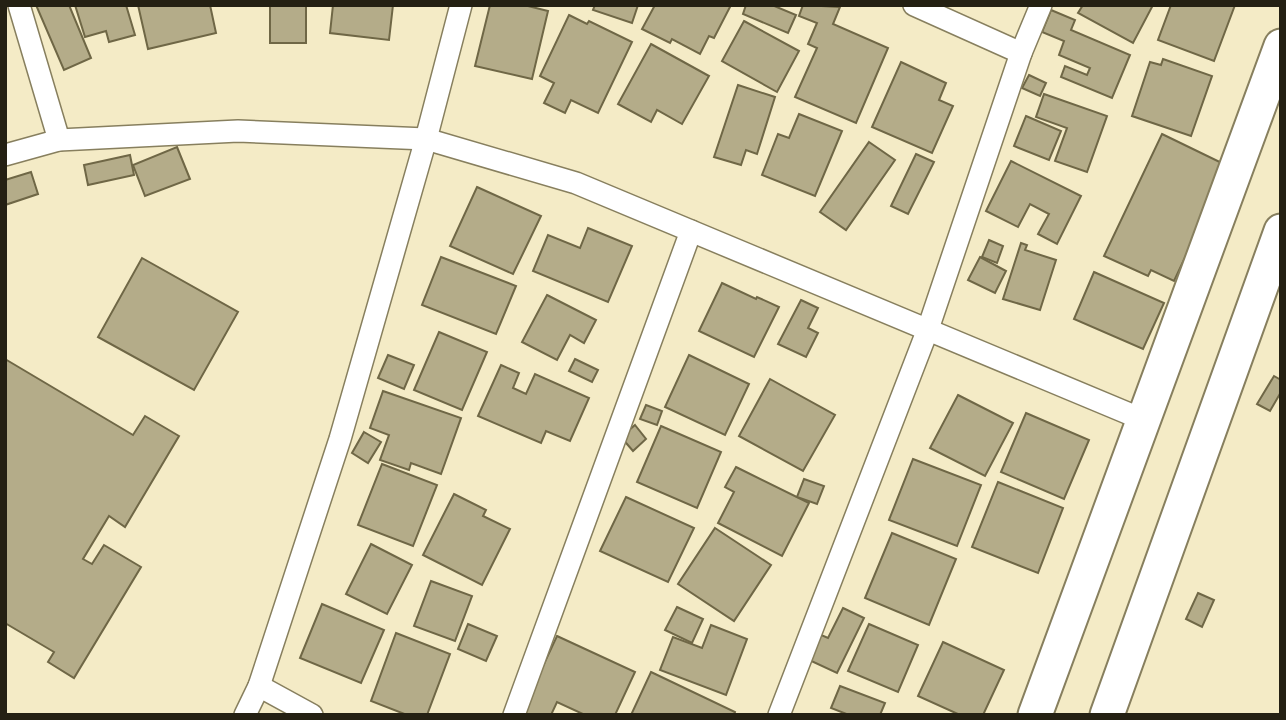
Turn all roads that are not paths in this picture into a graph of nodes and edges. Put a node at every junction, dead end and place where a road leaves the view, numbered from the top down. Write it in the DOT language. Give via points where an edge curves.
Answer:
graph roads {
  1 [pos="19,5"];
  2 [pos="461,5"];
  3 [pos="914,5"];
  4 [pos="1041,5"];
  5 [pos="1281,46"];
  6 [pos="1021,53"];
  7 [pos="59,139"];
  8 [pos="426,139"];
  9 [pos="5,156"];
  10 [pos="691,231"];
  11 [pos="1281,231"];
  12 [pos="928,329"];
  13 [pos="1144,419"];
  14 [pos="259,686"];
  15 [pos="245,715"];
  16 [pos="312,715"];
  17 [pos="514,715"];
  18 [pos="779,715"];
  19 [pos="1035,715"];
  20 [pos="1107,715"];
  1 -- 7 [label="street"];
  2 -- 8 [label="street"];
  3 -- 6 [label="street"];
  4 -- 6 [label="street"];
  5 -- 13 [label="main road"];
  6 -- 12 [label="street"];
  7 -- 8 [label="street" via="238,131"];
  7 -- 9 [label="street"];
  8 -- 10 [label="street" via="576,183"];
  8 -- 14 [label="street" via="340,439"];
  10 -- 12 [label="street"];
  10 -- 17 [label="street"];
  11 -- 20 [label="main road"];
  12 -- 13 [label="street"];
  12 -- 18 [label="street"];
  13 -- 19 [label="main road"];
  14 -- 15 [label="street"];
  14 -- 16 [label="street"];
}
